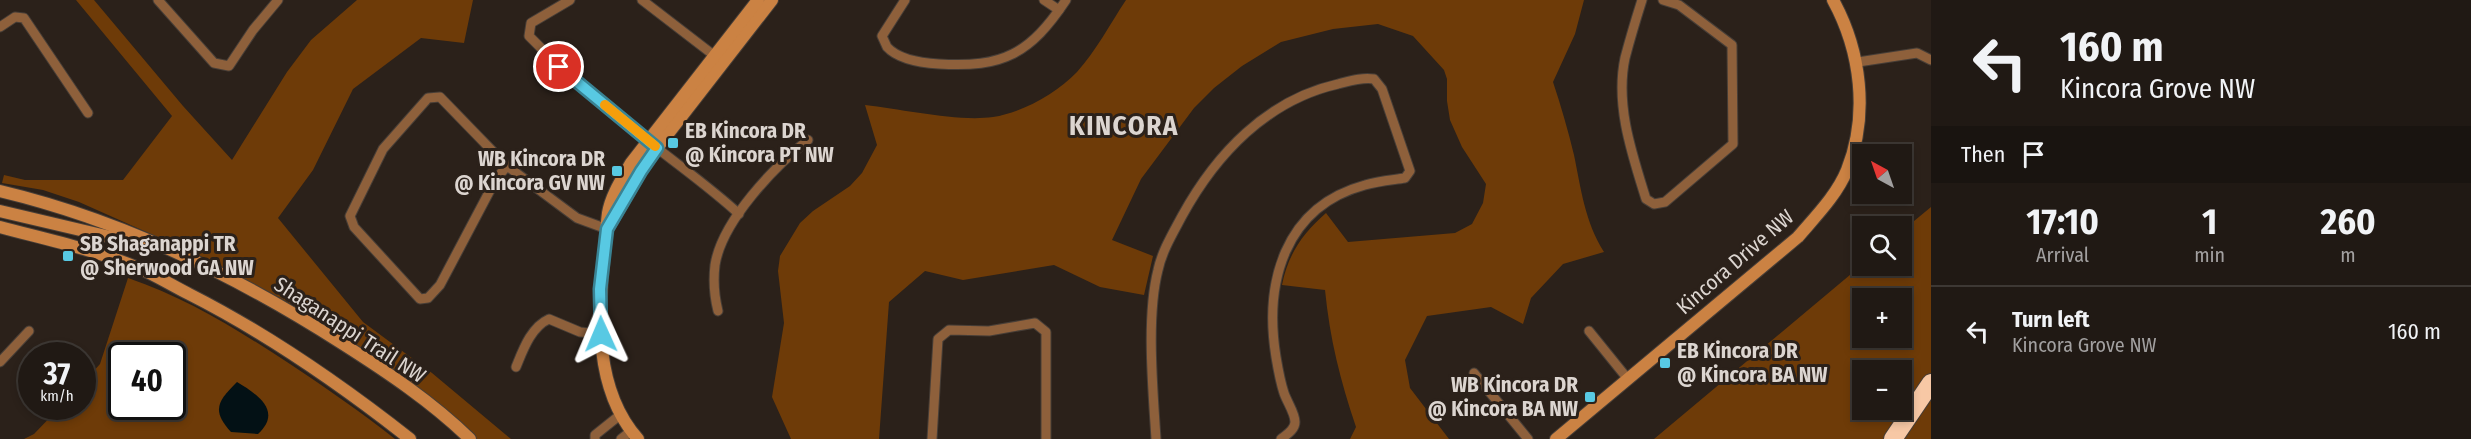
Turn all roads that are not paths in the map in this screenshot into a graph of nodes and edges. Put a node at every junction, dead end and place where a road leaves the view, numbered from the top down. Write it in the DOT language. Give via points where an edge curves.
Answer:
graph roads {
  1 [pos="158,0"];
  2 [pos="278,0"];
  3 [pos="570,0"];
  4 [pos="642,0"];
  5 [pos="758,0"];
  6 [pos="772,0"];
  7 [pos="905,0"];
  8 [pos="1044,0"];
  9 [pos="1066,0"];
  10 [pos="1642,0"];
  11 [pos="1663,0"];
  12 [pos="1833,0"];
  13 [pos="1059,10"];
  14 [pos="0,27"];
  15 [pos="719,59"];
  16 [pos="1931,60"];
  17 [pos="1858,62"];
  18 [pos="88,113"];
  19 [pos="808,140"];
  20 [pos="653,144"];
  21 [pos="1858,144"];
  22 [pos="1852,162"];
  23 [pos="507,166"];
  24 [pos="1846,172"];
  25 [pos="1852,174"];
  26 [pos="0,191"];
  27 [pos="0,211"];
  28 [pos="739,214"];
  29 [pos="0,227"];
  30 [pos="607,229"];
  31 [pos="0,236"];
  32 [pos="35,236"];
  33 [pos="171,251"];
  34 [pos="718,311"];
  35 [pos="28,331"];
  36 [pos="1589,331"];
  37 [pos="601,334"];
  38 [pos="0,363"];
  39 [pos="516,367"];
  40 [pos="1474,373"];
  41 [pos="1628,378"];
  42 [pos="1931,383"];
  43 [pos="1931,403"];
  44 [pos="620,415"];
  45 [pos="630,436"];
  46 [pos="410,439"];
  47 [pos="470,439"];
  48 [pos="595,439"];
  49 [pos="932,439"];
  50 [pos="1046,439"];
  51 [pos="1156,439"];
  52 [pos="1281,439"];
  53 [pos="1528,439"];
  54 [pos="1556,439"];
  55 [pos="1893,439"];
  56 [pos="1905,439"];
  1 -- 2 [label="street" via="214,63 229,66"];
  3 -- 20 [label="street" via="531,23 529,36 559,67"];
  4 -- 15 [label="street"];
  5 -- 15 [label="main road"];
  6 -- 15 [label="main road"];
  7 -- 13 [label="street" via="884,31 886,47 906,58 955,65 984,64 1018,52 1042,32"];
  8 -- 13 [label="street"];
  9 -- 13 [label="street"];
  10 -- 11 [label="street" via="1625,60 1622,98 1629,145 1646,199 1654,204 1665,202 1733,144 1732,45 1679,5"];
  12 -- 17 [label="main road, Kincora Drive NW" via="1844,19"];
  14 -- 18 [label="street" via="15,17 24,18"];
  15 -- 20 [label="main road"];
  16 -- 17 [label="street" via="1917,53"];
  17 -- 21 [label="main road, Kincora Drive NW"];
  19 -- 28 [label="street" via="778,166"];
  20 -- 28 [label="street"];
  20 -- 30 [label="main road"];
  22 -- 24 [label="main road, Kincora Drive NW"];
  23 -- 23 [label="street" via="449,104 440,97 428,98 383,149 350,216 354,227 420,299 428,298 440,285 496,179"];
  23 -- 30 [label="street" via="577,218"];
  24 -- 25 [label="street"];
  24 -- 41 [label="main road, Kincora Drive NW" via="1821,211 1798,237"];
  26 -- 33 [label="main road, Shaganappi Trail NW" via="92,217"];
  27 -- 33 [label="main road"];
  28 -- 34 [label="street" via="715,263 713,291"];
  29 -- 32 [label="main road"];
  30 -- 37 [label="main road" via="600,289"];
  31 -- 32 [label="main road"];
  32 -- 46 [label="main road" via="137,267 259,331 316,368"];
  33 -- 47 [label="main road, Shaganappi Trail NW" via="231,278 314,325 406,387"];
  35 -- 38 [label="street"];
  36 -- 41 [label="street"];
  37 -- 39 [label="street" via="580,332 549,319 540,323"];
  37 -- 44 [label="main road" via="605,373"];
  40 -- 53 [label="street"];
  41 -- 54 [label="main road, Kincora Drive NW"];
  42 -- 55 [label="highway"];
  43 -- 56 [label="highway"];
  44 -- 45 [label="main road"];
  44 -- 48 [label="street"];
  49 -- 50 [label="street" via="938,339 949,330 989,331 1035,323 1046,332"];
  51 -- 52 [label="street" via="1152,329 1158,270 1196,191 1236,141 1273,112 1328,86 1374,79 1382,89 1410,171 1406,178 1364,185 1332,199 1295,233 1283,257 1274,285 1272,331 1284,392 1296,421"];
}
